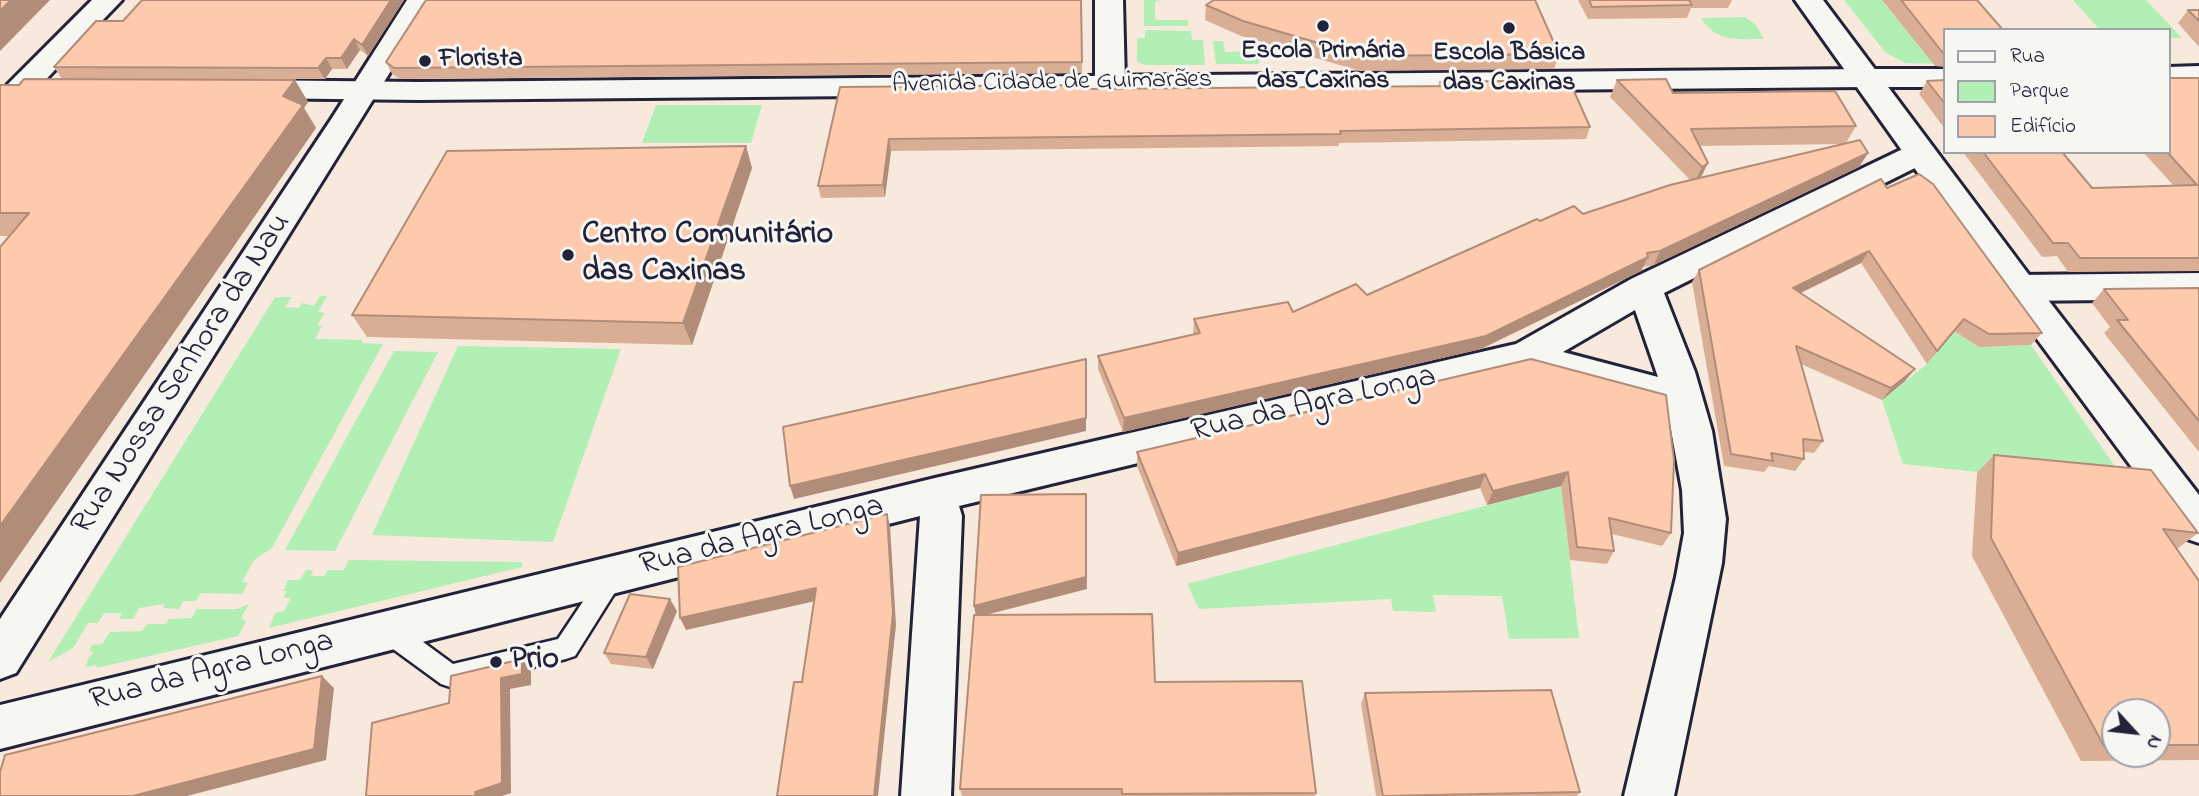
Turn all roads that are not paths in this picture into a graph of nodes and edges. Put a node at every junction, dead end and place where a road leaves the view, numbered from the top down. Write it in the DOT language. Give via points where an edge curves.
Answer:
graph roads {
  1 [pos="108,0"];
  2 [pos="421,0"];
  3 [pos="1109,0"];
  4 [pos="1809,0"];
  5 [pos="2199,75"];
  6 [pos="2171,76"];
  7 [pos="1866,78"];
  8 [pos="1944,78"];
  9 [pos="1110,83"];
  10 [pos="215,89"];
  11 [pos="9,90"];
  12 [pos="61,90"];
  13 [pos="365,91"];
  14 [pos="1920,153"];
  15 [pos="2199,286"];
  16 [pos="1644,288"];
  17 [pos="2019,288"];
  18 [pos="1526,356"];
  19 [pos="1683,398"];
  20 [pos="935,495"];
  21 [pos="2199,526"];
  22 [pos="614,574"];
  23 [pos="387,630"];
  24 [pos="0,658"];
  25 [pos="0,727"];
  26 [pos="926,796"];
  27 [pos="1649,796"];
  1 -- 11 [label="street"];
  2 -- 13 [label="street, Rua Nossa Senhora da Nau"];
  3 -- 9 [label="street"];
  4 -- 7 [label="street"];
  5 -- 6 [label="street"];
  7 -- 8 [label="street, Avenida Cidade de Guimarães"];
  7 -- 9 [label="street, Avenida Cidade de Guimarães"];
  7 -- 14 [label="street"];
  9 -- 13 [label="street, Avenida Cidade de Guimarães"];
  10 -- 13 [label="street, Avenida Cidade de Guimarães"];
  11 -- 12 [label="street"];
  13 -- 24 [label="street, Rua Nossa Senhora da Nau"];
  14 -- 16 [label="street, Rua da Agra Longa"];
  14 -- 17 [label="street"];
  15 -- 17 [label="street"];
  16 -- 18 [label="street, Rua da Agra Longa"];
  16 -- 19 [label="street"];
  17 -- 21 [label="street"];
  18 -- 19 [label="street, Rua da Agra Longa"];
  18 -- 20 [label="street, Rua da Agra Longa"];
  19 -- 27 [label="street" via="1696,449 1705,521"];
  20 -- 22 [label="street, Rua da Agra Longa"];
  20 -- 26 [label="street" via="941,516"];
  22 -- 23 [label="street, Rua da Agra Longa"];
  22 -- 23 [label="lane" via="566,648 450,676"];
  23 -- 25 [label="street, Rua da Agra Longa"];
}
